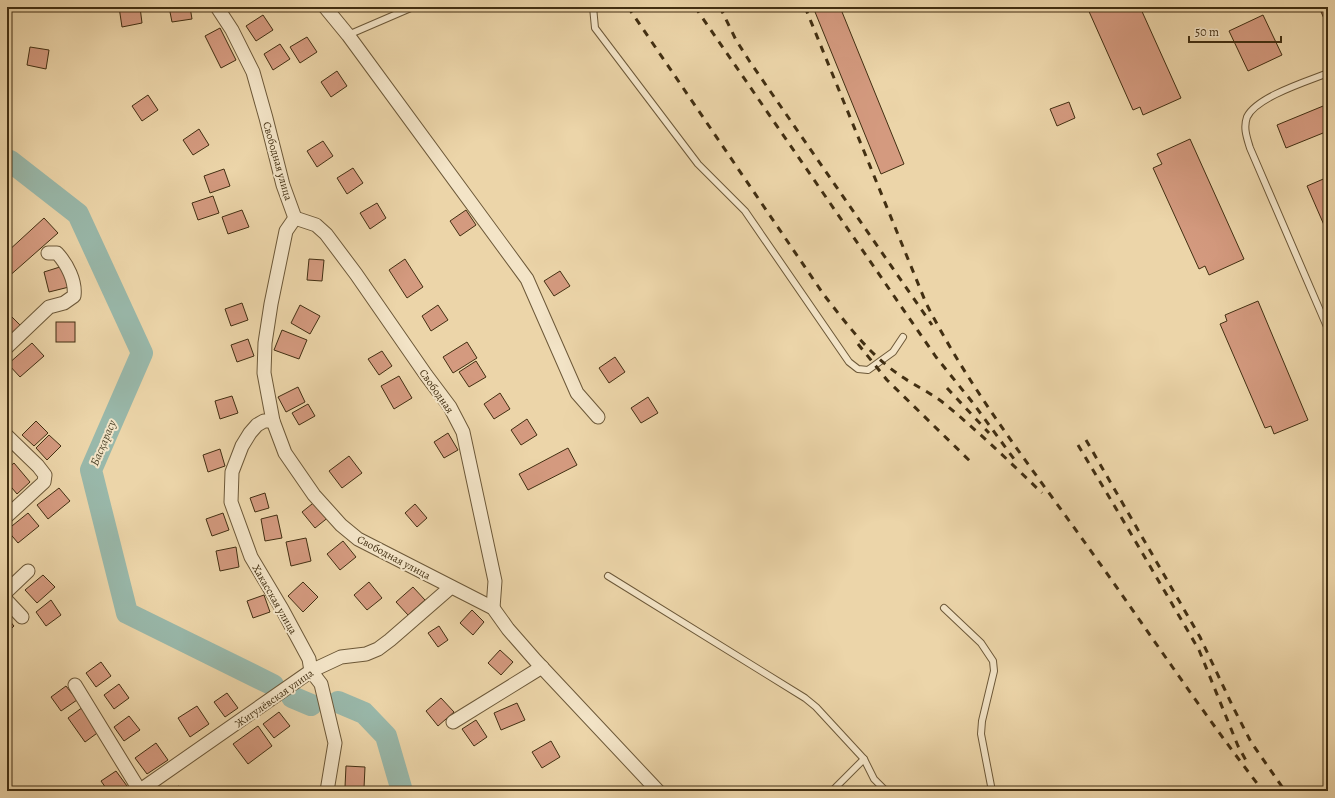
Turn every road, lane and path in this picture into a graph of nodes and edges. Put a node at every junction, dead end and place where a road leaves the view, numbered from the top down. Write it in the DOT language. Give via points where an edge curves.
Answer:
graph roads {
  1 [pos="217,7"];
  2 [pos="325,7"];
  3 [pos="413,7"];
  4 [pos="593,7"];
  5 [pos="397,10"];
  6 [pos="348,35"];
  7 [pos="1328,73"];
  8 [pos="295,218"];
  9 [pos="48,253"];
  10 [pos="1328,329"];
  11 [pos="904,336"];
  12 [pos="7,347"];
  13 [pos="598,417"];
  14 [pos="273,421"];
  15 [pos="7,436"];
  16 [pos="7,516"];
  17 [pos="28,571"];
  18 [pos="608,576"];
  19 [pos="451,587"];
  20 [pos="7,591"];
  21 [pos="7,602"];
  22 [pos="493,608"];
  23 [pos="944,608"];
  24 [pos="22,617"];
  25 [pos="542,668"];
  26 [pos="311,671"];
  27 [pos="75,685"];
  28 [pos="453,722"];
  29 [pos="864,759"];
  30 [pos="140,791"];
  31 [pos="327,791"];
  32 [pos="658,791"];
  33 [pos="832,791"];
  34 [pos="886,791"];
  35 [pos="992,791"];
  1 -- 8 [label="street, Свободная улица" via="253,72 283,185"];
  2 -- 6 [label="street"];
  3 -- 5 [label="lane"];
  4 -- 11 [label="lane" via="595,28 698,164 745,211 849,362 858,369 868,370 893,352"];
  5 -- 6 [label="lane"];
  6 -- 13 [label="street" via="527,279 576,393"];
  7 -- 10 [label="lane" via="1268,98 1253,109 1247,118 1245,132"];
  8 -- 14 [label="street, Свободная улица" via="286,231 265,343 264,373"];
  8 -- 22 [label="street, Свободная" via="316,225 326,234 450,407 463,432 495,581"];
  9 -- 12 [label="street" via="57,253 66,263 75,290 74,296 64,304 49,307"];
  14 -- 19 [label="street, Свободная улица" via="285,453 314,495 341,525 358,540"];
  14 -- 26 [label="street, Хакасская улица" via="264,421 257,425 242,446 232,472 231,502 250,557 309,659"];
  15 -- 16 [label="street" via="45,476 44,482"];
  17 -- 20 [label="street"];
  18 -- 29 [label="lane" via="805,698"];
  19 -- 22 [label="street, Свободная улица"];
  19 -- 26 [label="street, Жигулёвская улица" via="378,649 366,654 341,657"];
  21 -- 24 [label="street"];
  22 -- 25 [label="street, Свободная улица"];
  23 -- 35 [label="lane" via="981,643 993,661 994,671 981,734"];
  25 -- 28 [label="street"];
  25 -- 32 [label="street, Свободная улица"];
  26 -- 30 [label="street, Жигулёвская улица"];
  26 -- 31 [label="street, Хакасская улица" via="321,684 335,743"];
  27 -- 30 [label="street"];
  29 -- 33 [label="lane"];
  29 -- 34 [label="lane" via="874,779"];
}
